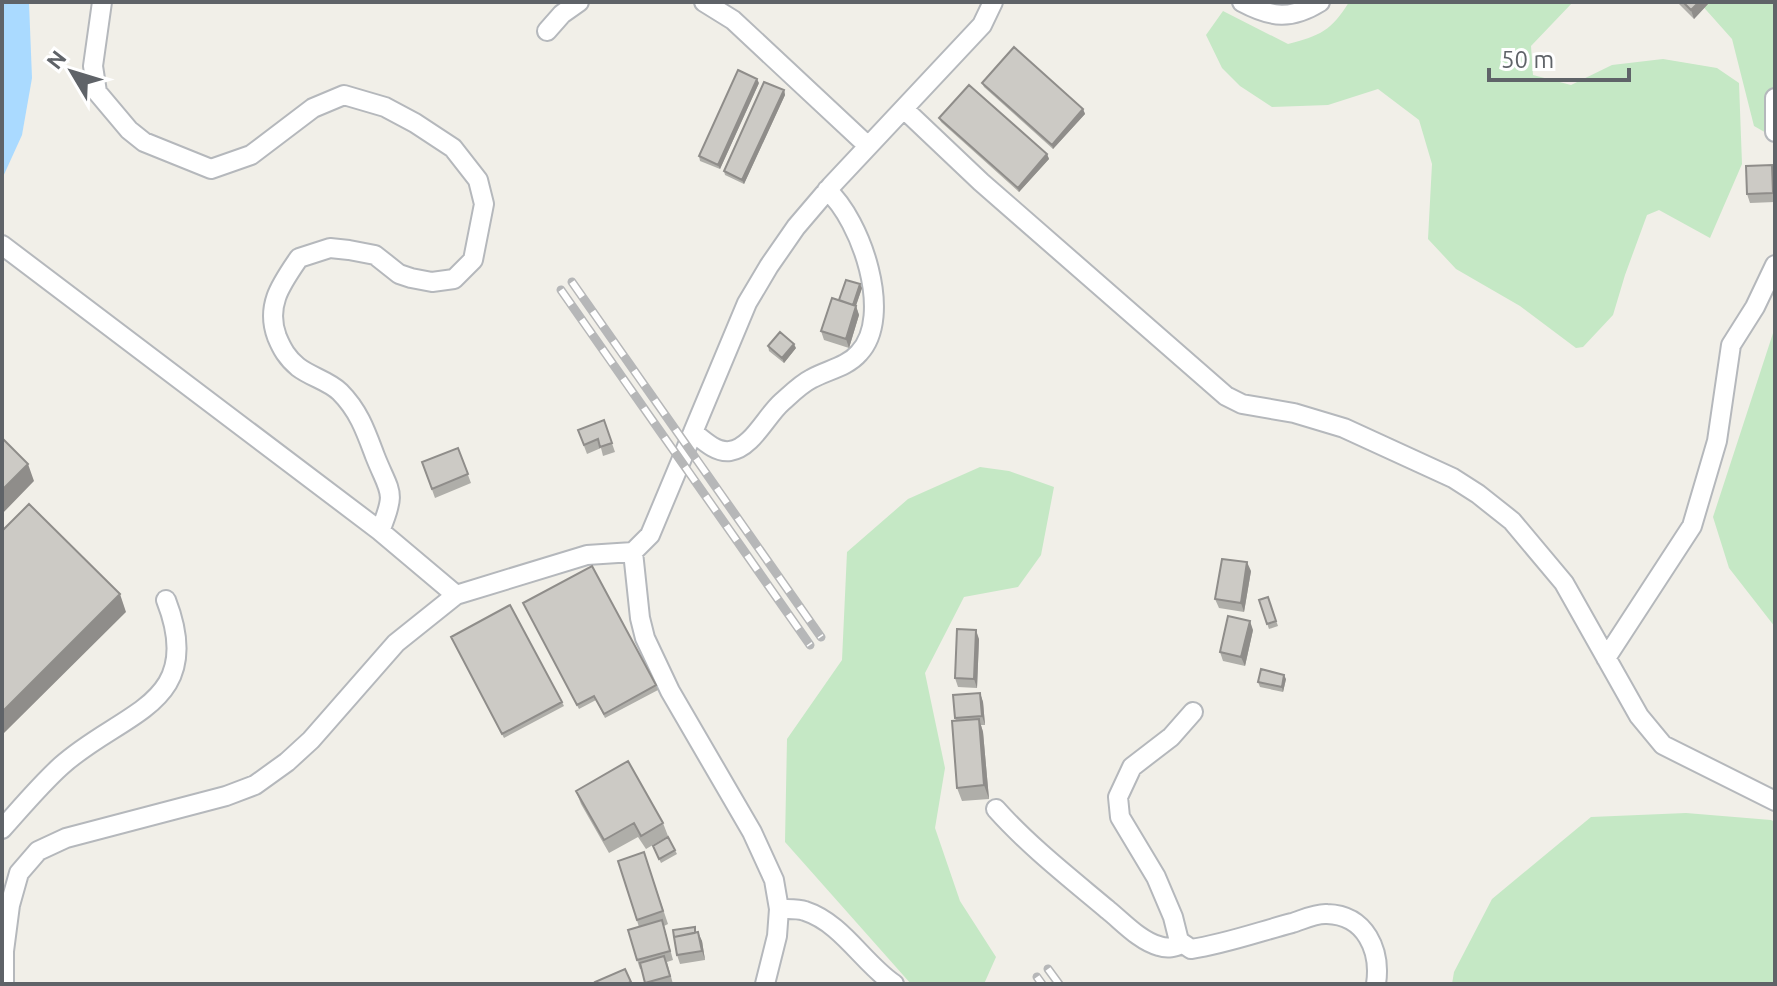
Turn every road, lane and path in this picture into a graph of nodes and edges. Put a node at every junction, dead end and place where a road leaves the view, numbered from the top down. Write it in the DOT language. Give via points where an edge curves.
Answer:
graph roads {
  1 [pos="102,2"];
  2 [pos="579,2"];
  3 [pos="704,2"];
  4 [pos="993,2"];
  5 [pos="1242,2"];
  6 [pos="1320,2"];
  7 [pos="547,31"];
  8 [pos="1775,98"];
  9 [pos="904,109"];
  10 [pos="1775,132"];
  11 [pos="868,146"];
  12 [pos="827,190"];
  13 [pos="2,245"];
  14 [pos="1775,265"];
  15 [pos="693,432"];
  16 [pos="380,531"];
  17 [pos="633,552"];
  18 [pos="456,595"];
  19 [pos="166,600"];
  20 [pos="1606,658"];
  21 [pos="1193,712"];
  22 [pos="1775,801"];
  23 [pos="996,809"];
  24 [pos="2,829"];
  25 [pos="779,909"];
  26 [pos="1183,944"];
  27 [pos="3,951"];
  28 [pos="4,984"];
  29 [pos="765,984"];
  30 [pos="894,984"];
  31 [pos="1376,984"];
  1 -- 16 [label="street" via="93,66 97,92 144,142 211,169 251,155 313,108 344,95 415,123 453,148 478,180 484,204 473,260 454,279 411,278 375,255 330,248 299,258 274,298 275,331 284,354 337,389 369,433 392,493"];
  2 -- 7 [label="street"];
  3 -- 11 [label="street" via="733,20"];
  4 -- 9 [label="street" via="982,25"];
  5 -- 6 [label="street" via="1280,16"];
  8 -- 10 [label="street"];
  9 -- 11 [label="street"];
  9 -- 20 [label="street" via="1226,396 1344,428 1478,494 1512,521 1564,583"];
  11 -- 12 [label="street"];
  12 -- 15 [label="street" via="747,303"];
  12 -- 15 [label="street" via="842,207 871,272 868,342 857,355 809,379 740,449 726,452"];
  13 -- 16 [label="street"];
  14 -- 20 [label="street" via="1731,345 1717,441 1692,526"];
  15 -- 17 [label="street" via="650,535"];
  16 -- 18 [label="street"];
  17 -- 18 [label="street" via="587,555"];
  17 -- 25 [label="street" via="645,638 766,858"];
  18 -- 27 [label="street" via="396,643 311,740 255,785 66,838 38,851 19,873"];
  19 -- 24 [label="street" via="176,625 178,653 170,680 156,700 62,765"];
  20 -- 22 [label="street" via="1639,716 1663,745"];
  21 -- 26 [label="street" via="1132,767 1118,797 1120,817 1156,877"];
  23 -- 26 [label="street" via="1133,930 1156,946"];
  25 -- 29 [label="street"];
  25 -- 30 [label="street" via="803,910 823,921"];
  26 -- 31 [label="street" via="1191,949 1220,945 1326,913 1351,919 1371,939"];
  27 -- 28 [label="street"];
}
